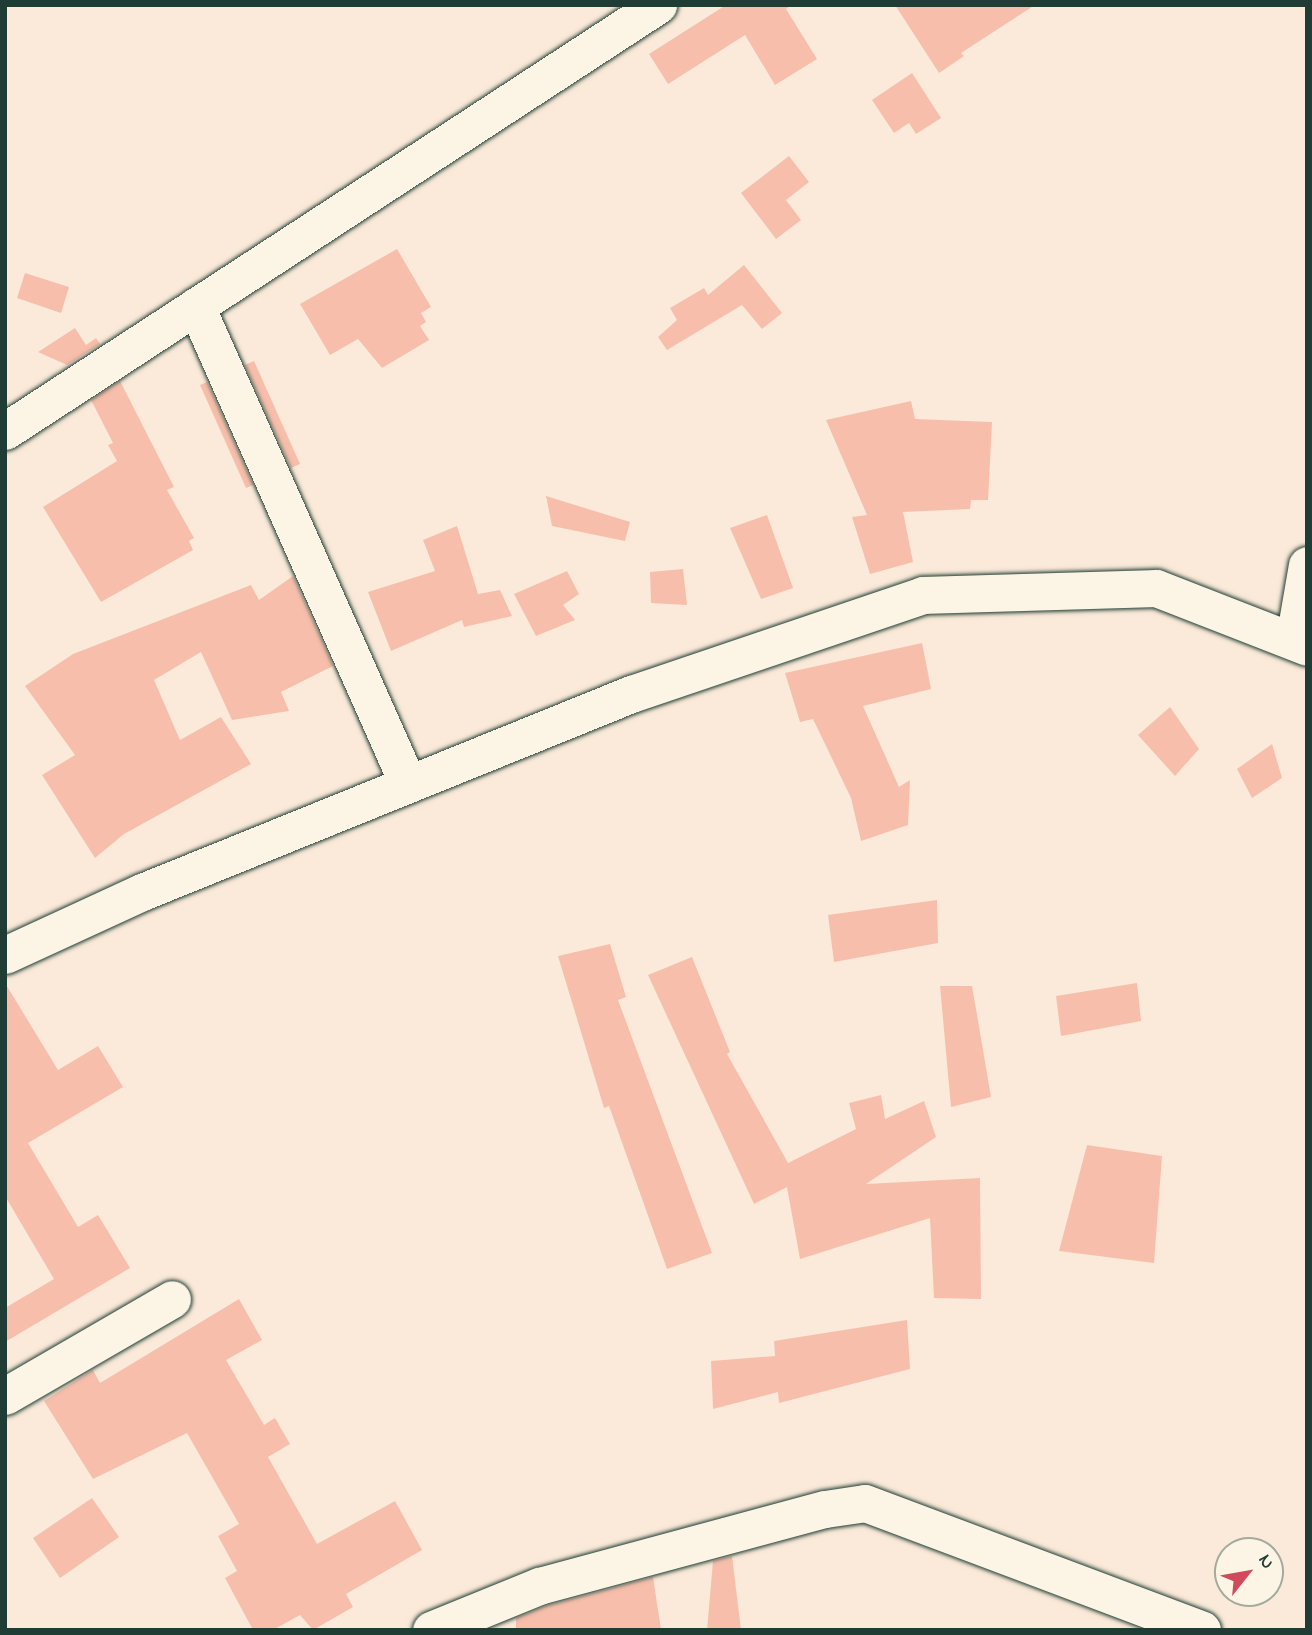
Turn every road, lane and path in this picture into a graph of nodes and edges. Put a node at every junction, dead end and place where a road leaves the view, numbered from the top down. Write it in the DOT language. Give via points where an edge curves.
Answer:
graph roads {
  1 [pos="659,5"];
  2 [pos="196,306"];
  3 [pos="5,431"];
  4 [pos="1307,565"];
  5 [pos="1300,643"];
  6 [pos="408,784"];
  7 [pos="5,955"];
  8 [pos="172,1300"];
  9 [pos="5,1396"];
  10 [pos="431,1630"];
  11 [pos="1202,1630"];
  1 -- 2 [label="street"];
  2 -- 3 [label="street"];
  2 -- 6 [label="street"];
  4 -- 5 [label="street"];
  5 -- 6 [label="street" via="1156,588 923,595 631,694"];
  6 -- 7 [label="street" via="142,892"];
  8 -- 9 [label="street"];
  10 -- 11 [label="street" via="539,1586 825,1509 865,1503"];
}
